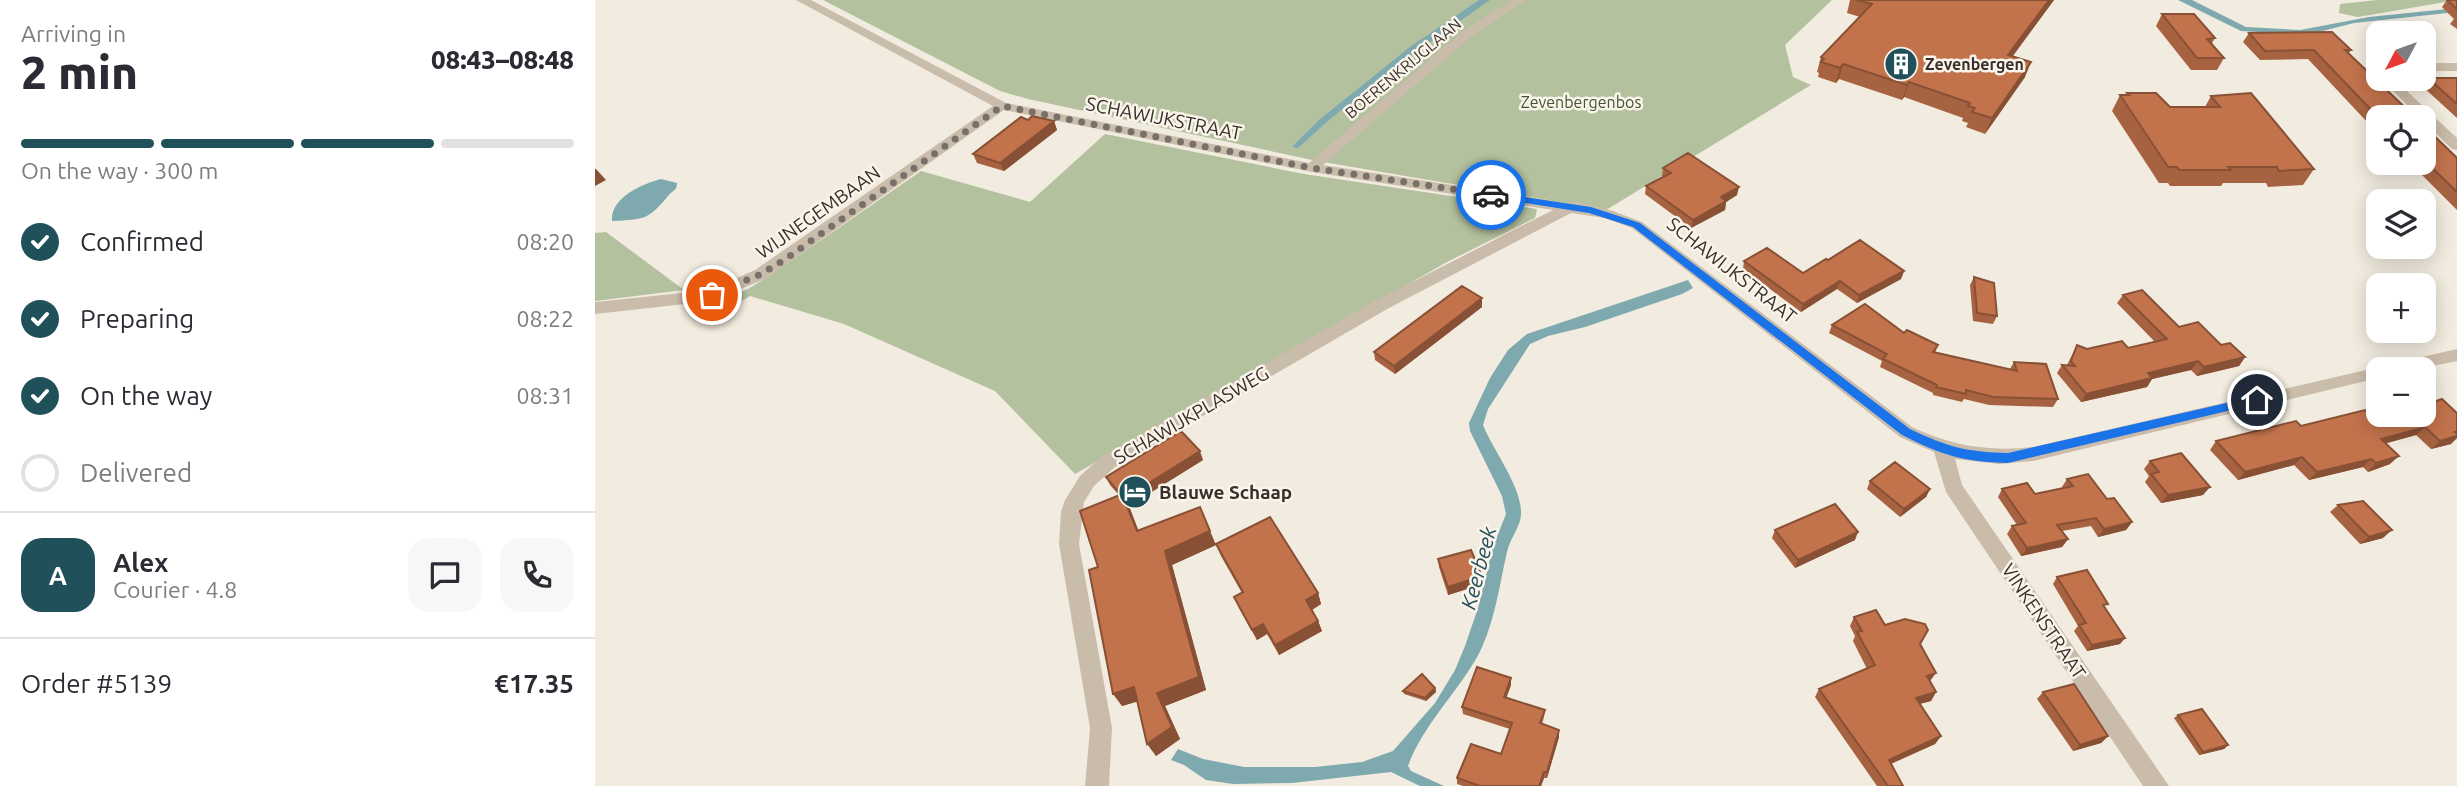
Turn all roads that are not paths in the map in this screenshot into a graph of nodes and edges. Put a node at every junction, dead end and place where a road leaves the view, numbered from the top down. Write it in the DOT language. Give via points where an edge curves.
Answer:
graph roads {
  1 [pos="802,0"];
  2 [pos="1520,0"];
  3 [pos="2436,67"];
  4 [pos="2457,67"];
  5 [pos="2400,91"];
  6 [pos="1002,106"];
  7 [pos="2457,146"];
  8 [pos="1312,168"];
  9 [pos="1573,206"];
  10 [pos="595,308"];
  11 [pos="2457,355"];
  12 [pos="2436,359"];
  13 [pos="2366,375"];
  14 [pos="1943,450"];
  15 [pos="1097,786"];
  16 [pos="2157,786"];
  1 -- 6 [label="street, SCHAWIJKSTRAAT"];
  2 -- 8 [label="street, BOERENKRIJGLAAN" via="1468,34"];
  3 -- 4 [label="street"];
  5 -- 7 [label="street"];
  6 -- 8 [label="street, SCHAWIJKSTRAAT"];
  6 -- 10 [label="street, WIJNEGEMBAAN" via="761,274 712,295"];
  8 -- 9 [label="street, SCHAWIJKSTRAAT"];
  9 -- 14 [label="street, SCHAWIJKSTRAAT" via="1637,225 1906,432"];
  9 -- 15 [label="street, SCHAWIJKPLASWEG" via="1383,304 1108,462 1087,481 1071,512 1069,544 1101,728"];
  11 -- 12 [label="street"];
  13 -- 14 [label="street, SCHAWIJKSTRAAT" via="2033,454 1976,457"];
  14 -- 16 [label="street, VINKENSTRAAT" via="1953,487"];
}
